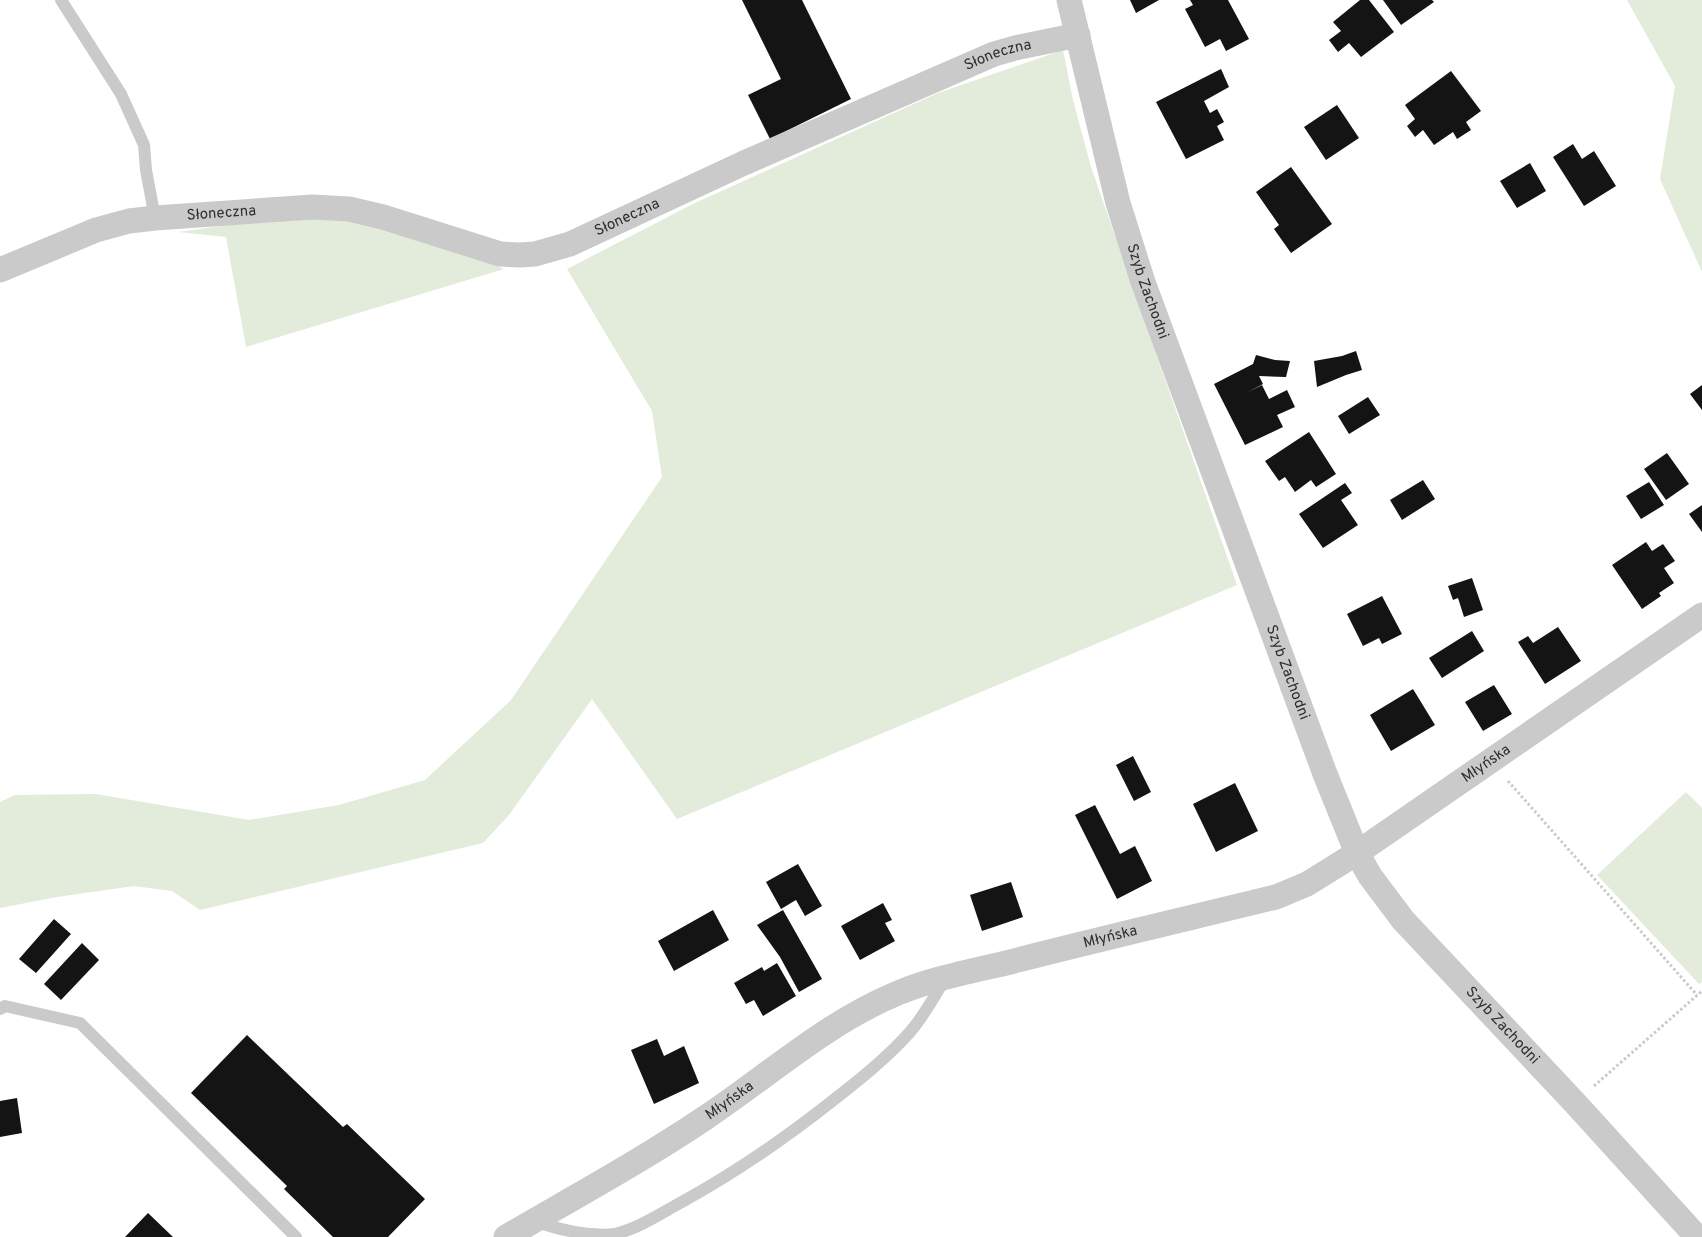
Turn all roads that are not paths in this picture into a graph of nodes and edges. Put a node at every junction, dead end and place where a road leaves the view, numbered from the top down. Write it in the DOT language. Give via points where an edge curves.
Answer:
graph roads {
  1 [pos="61,0"];
  2 [pos="1069,0"];
  3 [pos="1078,35"];
  4 [pos="155,218"];
  5 [pos="0,270"];
  6 [pos="1702,615"];
  7 [pos="1357,853"];
  8 [pos="945,979"];
  9 [pos="0,1009"];
  10 [pos="534,1221"];
  11 [pos="1697,1231"];
  12 [pos="296,1237"];
  13 [pos="506,1237"];
  14 [pos="600,1237"];
  1 -- 4 [label="lane" via="120,94 144,145"];
  2 -- 3 [label="street, Szyb Zachodni"];
  3 -- 4 [label="street, Słoneczna" via="994,54 744,163 570,244 535,254 500,254 383,217 330,207"];
  3 -- 7 [label="street, Szyb Zachodni" via="1118,203 1140,274"];
  4 -- 5 [label="street, Słoneczna" via="96,230"];
  6 -- 7 [label="street, Młyńska"];
  7 -- 8 [label="street, Młyńska" via="1307,884 1276,897"];
  7 -- 11 [label="street, Szyb Zachodni" via="1377,888 1403,920"];
  8 -- 10 [label="street, Młyńska" via="897,993 854,1015 809,1043 706,1118"];
  8 -- 14 [label="lane" via="910,1032 803,1124 708,1188 632,1228"];
  9 -- 12 [label="lane" via="5,1006 80,1023"];
  10 -- 13 [label="street, Młyńska"];
  10 -- 14 [label="lane" via="564,1231"];
}
